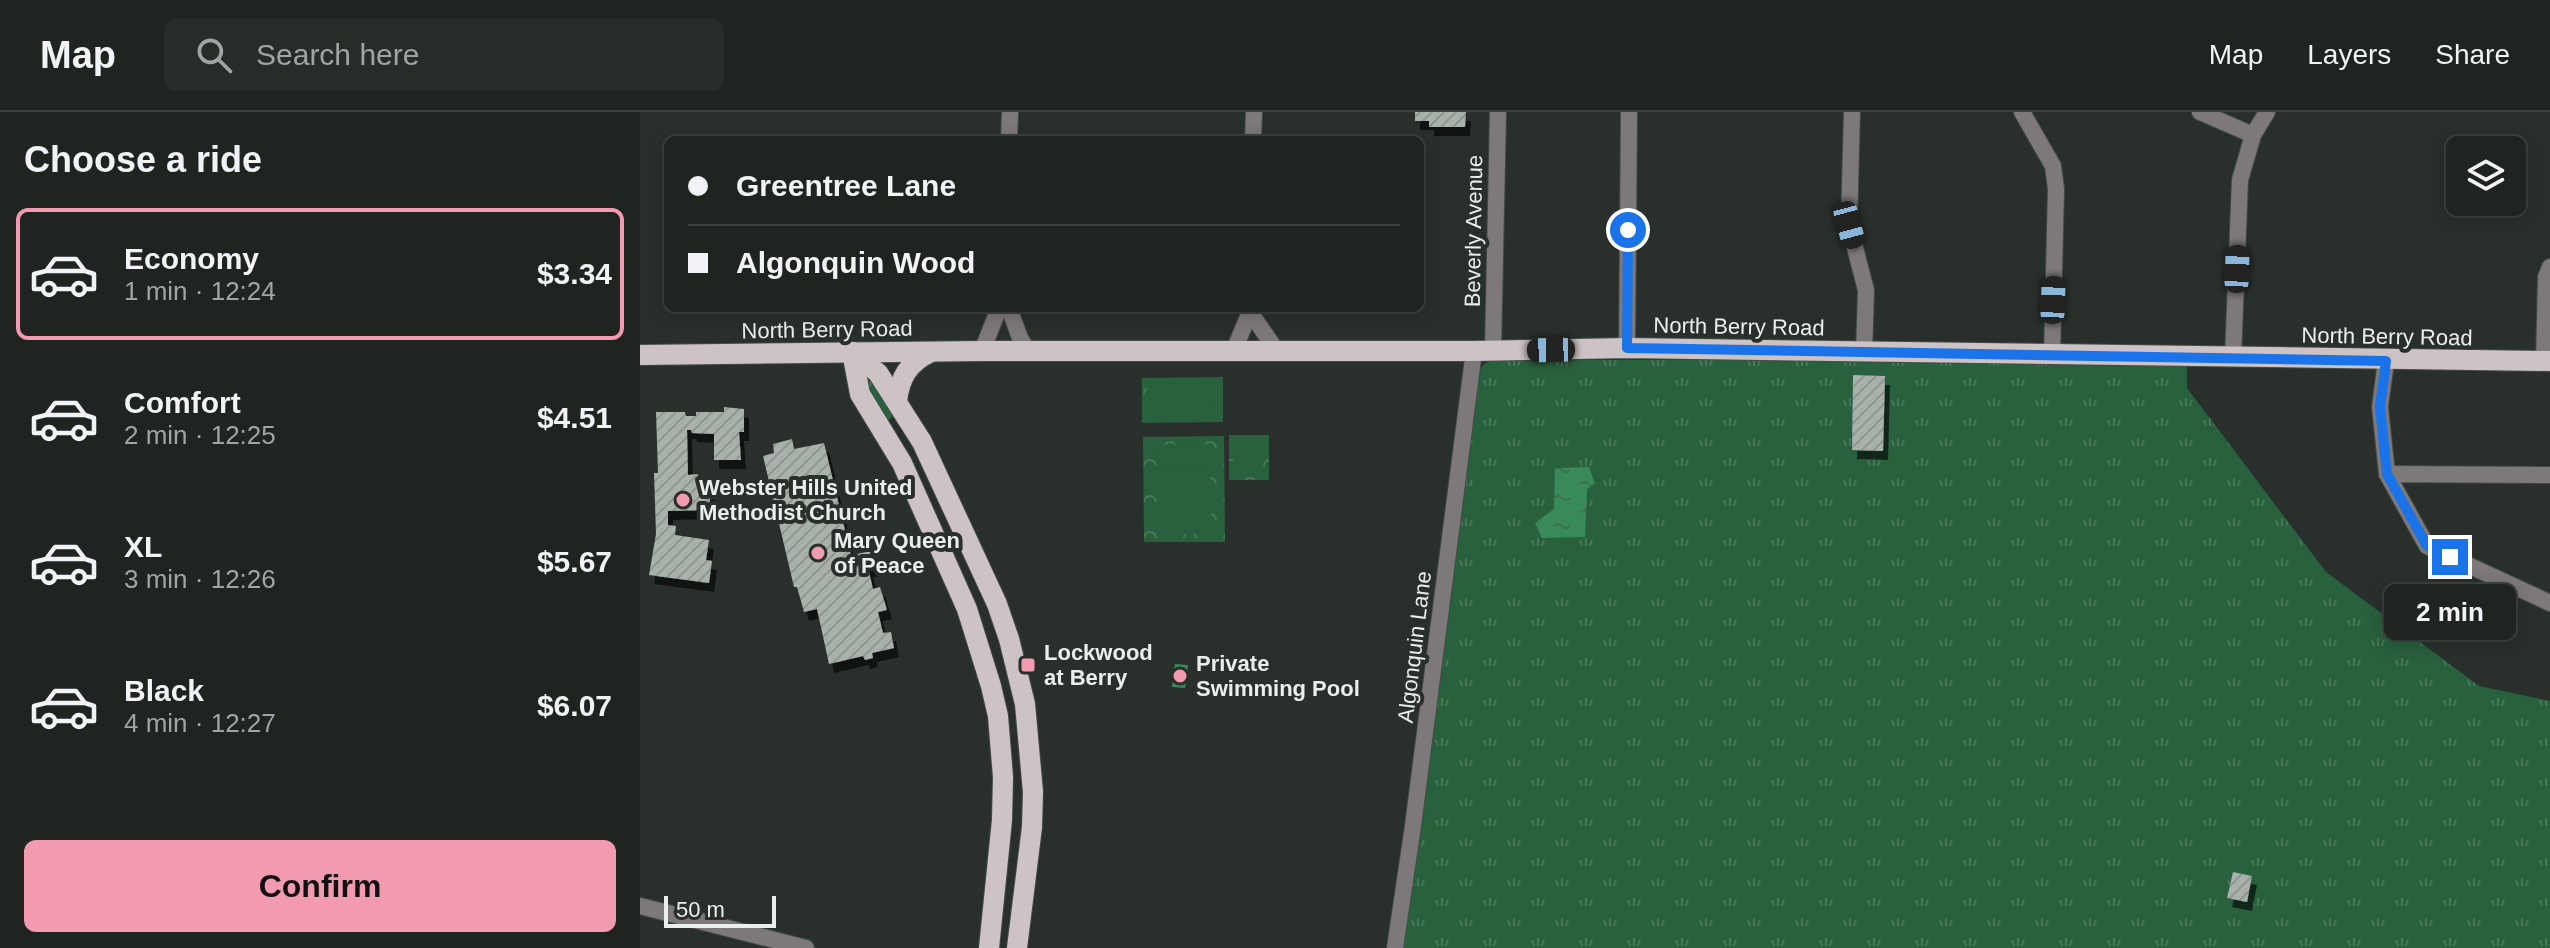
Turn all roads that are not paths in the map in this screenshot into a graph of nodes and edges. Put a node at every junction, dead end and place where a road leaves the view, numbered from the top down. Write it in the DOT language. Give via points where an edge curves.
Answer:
graph roads {
  1 [pos="1010,112"];
  2 [pos="1254,112"];
  3 [pos="1498,112"];
  4 [pos="1629,112"];
  5 [pos="1852,112"];
  6 [pos="2022,112"];
  7 [pos="2200,112"];
  8 [pos="2267,112"];
  9 [pos="2253,135"];
  10 [pos="1009,136"];
  11 [pos="1253,136"];
  12 [pos="2550,267"];
  13 [pos="997,312"];
  14 [pos="1010,312"];
  15 [pos="1249,312"];
  16 [pos="1251,312"];
  17 [pos="1627,348"];
  18 [pos="1234,350"];
  19 [pos="1276,350"];
  20 [pos="982,351"];
  21 [pos="1028,351"];
  22 [pos="1483,351"];
  23 [pos="852,352"];
  24 [pos="932,352"];
  25 [pos="1864,353"];
  26 [pos="640,355"];
  27 [pos="2052,355"];
  28 [pos="2233,358"];
  29 [pos="2386,361"];
  30 [pos="2547,361"];
  31 [pos="897,401"];
  32 [pos="2387,474"];
  33 [pos="2550,475"];
  34 [pos="954,508"];
  35 [pos="926,519"];
  36 [pos="2550,603"];
  37 [pos="1011,644"];
  38 [pos="982,653"];
  39 [pos="640,906"];
  40 [pos="806,948"];
  41 [pos="989,948"];
  42 [pos="1017,948"];
  43 [pos="1395,948"];
  1 -- 10 [label="street"];
  2 -- 11 [label="street"];
  3 -- 22 [label="street, Beverly Avenue"];
  4 -- 17 [label="street"];
  5 -- 25 [label="street" via="1849,225 1866,290"];
  6 -- 27 [label="street" via="2053,166 2056,189"];
  7 -- 9 [label="street"];
  8 -- 9 [label="street"];
  9 -- 28 [label="street" via="2240,180"];
  12 -- 30 [label="street"];
  13 -- 20 [label="street"];
  14 -- 21 [label="street"];
  15 -- 18 [label="street"];
  16 -- 19 [label="street"];
  17 -- 22 [label="main road, North Berry Road"];
  17 -- 25 [label="main road, North Berry Road"];
  18 -- 19 [label="main road, North Berry Road"];
  18 -- 21 [label="main road, North Berry Road"];
  19 -- 22 [label="main road, North Berry Road"];
  20 -- 21 [label="main road, North Berry Road"];
  20 -- 24 [label="main road, North Berry Road"];
  22 -- 43 [label="street, Algonquin Lane"];
  23 -- 24 [label="main road, North Berry Road"];
  23 -- 26 [label="main road, North Berry Road"];
  23 -- 31 [label="main road" via="878,373"];
  23 -- 35 [label="main road" via="860,394 902,463"];
  24 -- 31 [label="main road" via="907,369"];
  25 -- 27 [label="main road, North Berry Road"];
  27 -- 28 [label="main road, North Berry Road"];
  28 -- 29 [label="main road, North Berry Road"];
  29 -- 30 [label="main road, North Berry Road"];
  29 -- 32 [label="street" via="2380,407"];
  31 -- 34 [label="main road"];
  32 -- 33 [label="street"];
  32 -- 36 [label="street" via="2427,546"];
  34 -- 35 [label="main road"];
  34 -- 37 [label="main road"];
  35 -- 38 [label="main road"];
  37 -- 38 [label="main road"];
  37 -- 42 [label="main road" via="1025,704 1033,792"];
  38 -- 41 [label="main road" via="998,716 1003,777"];
  39 -- 40 [label="street"];
}
